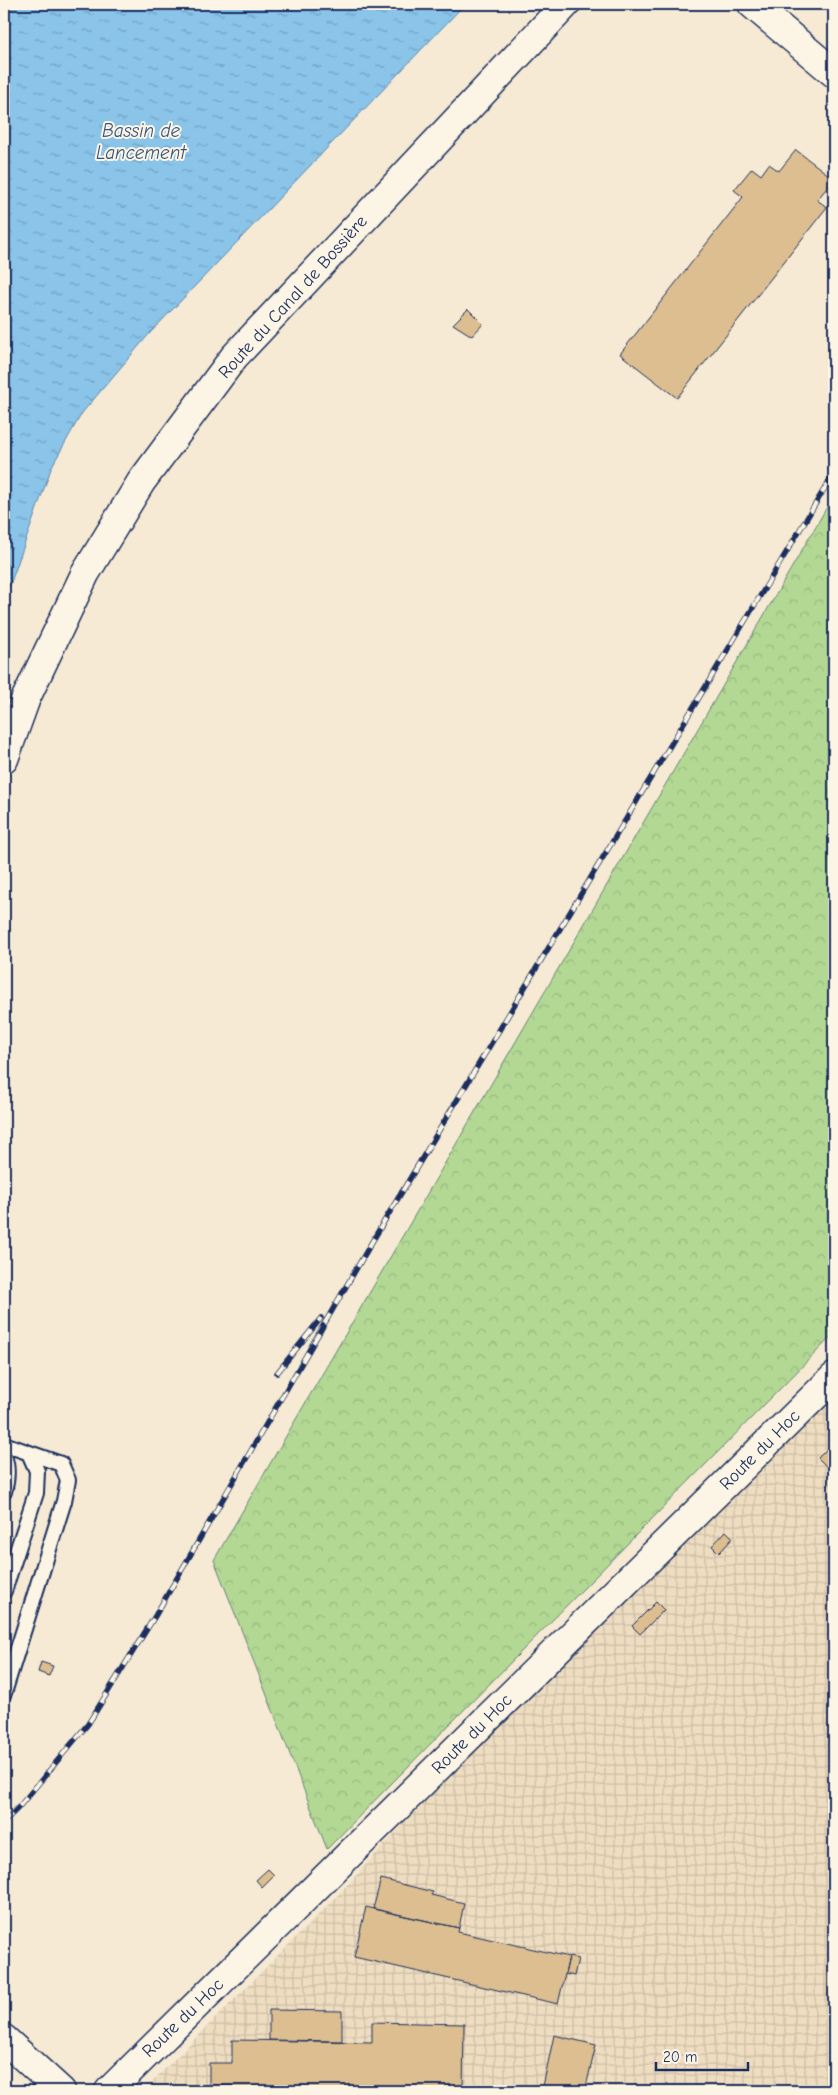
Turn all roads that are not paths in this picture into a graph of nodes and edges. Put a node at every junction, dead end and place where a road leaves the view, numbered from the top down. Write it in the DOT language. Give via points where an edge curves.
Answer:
graph roads {
  1 [pos="566,4"];
  2 [pos="752,4"];
  3 [pos="834,73"];
  4 [pos="4,759"];
  5 [pos="834,1377"];
  6 [pos="4,1444"];
  7 [pos="29,1453"];
  8 [pos="4,1456"];
  9 [pos="4,1492"];
  10 [pos="4,1591"];
  11 [pos="4,1693"];
  12 [pos="4,2039"];
  13 [pos="61,2091"];
  14 [pos="109,2091"];
  1 -- 4 [label="street, Route du Canal de Bossière" via="234,357 141,482 85,574 26,698"];
  2 -- 3 [label="street"];
  5 -- 14 [label="street, Route du Hoc"];
  6 -- 7 [label="lane"];
  7 -- 10 [label="lane" via="37,1471 36,1493"];
  7 -- 11 [label="lane" via="61,1464 68,1480"];
  8 -- 9 [label="lane" via="7,1484"];
  12 -- 13 [label="street"];
}
